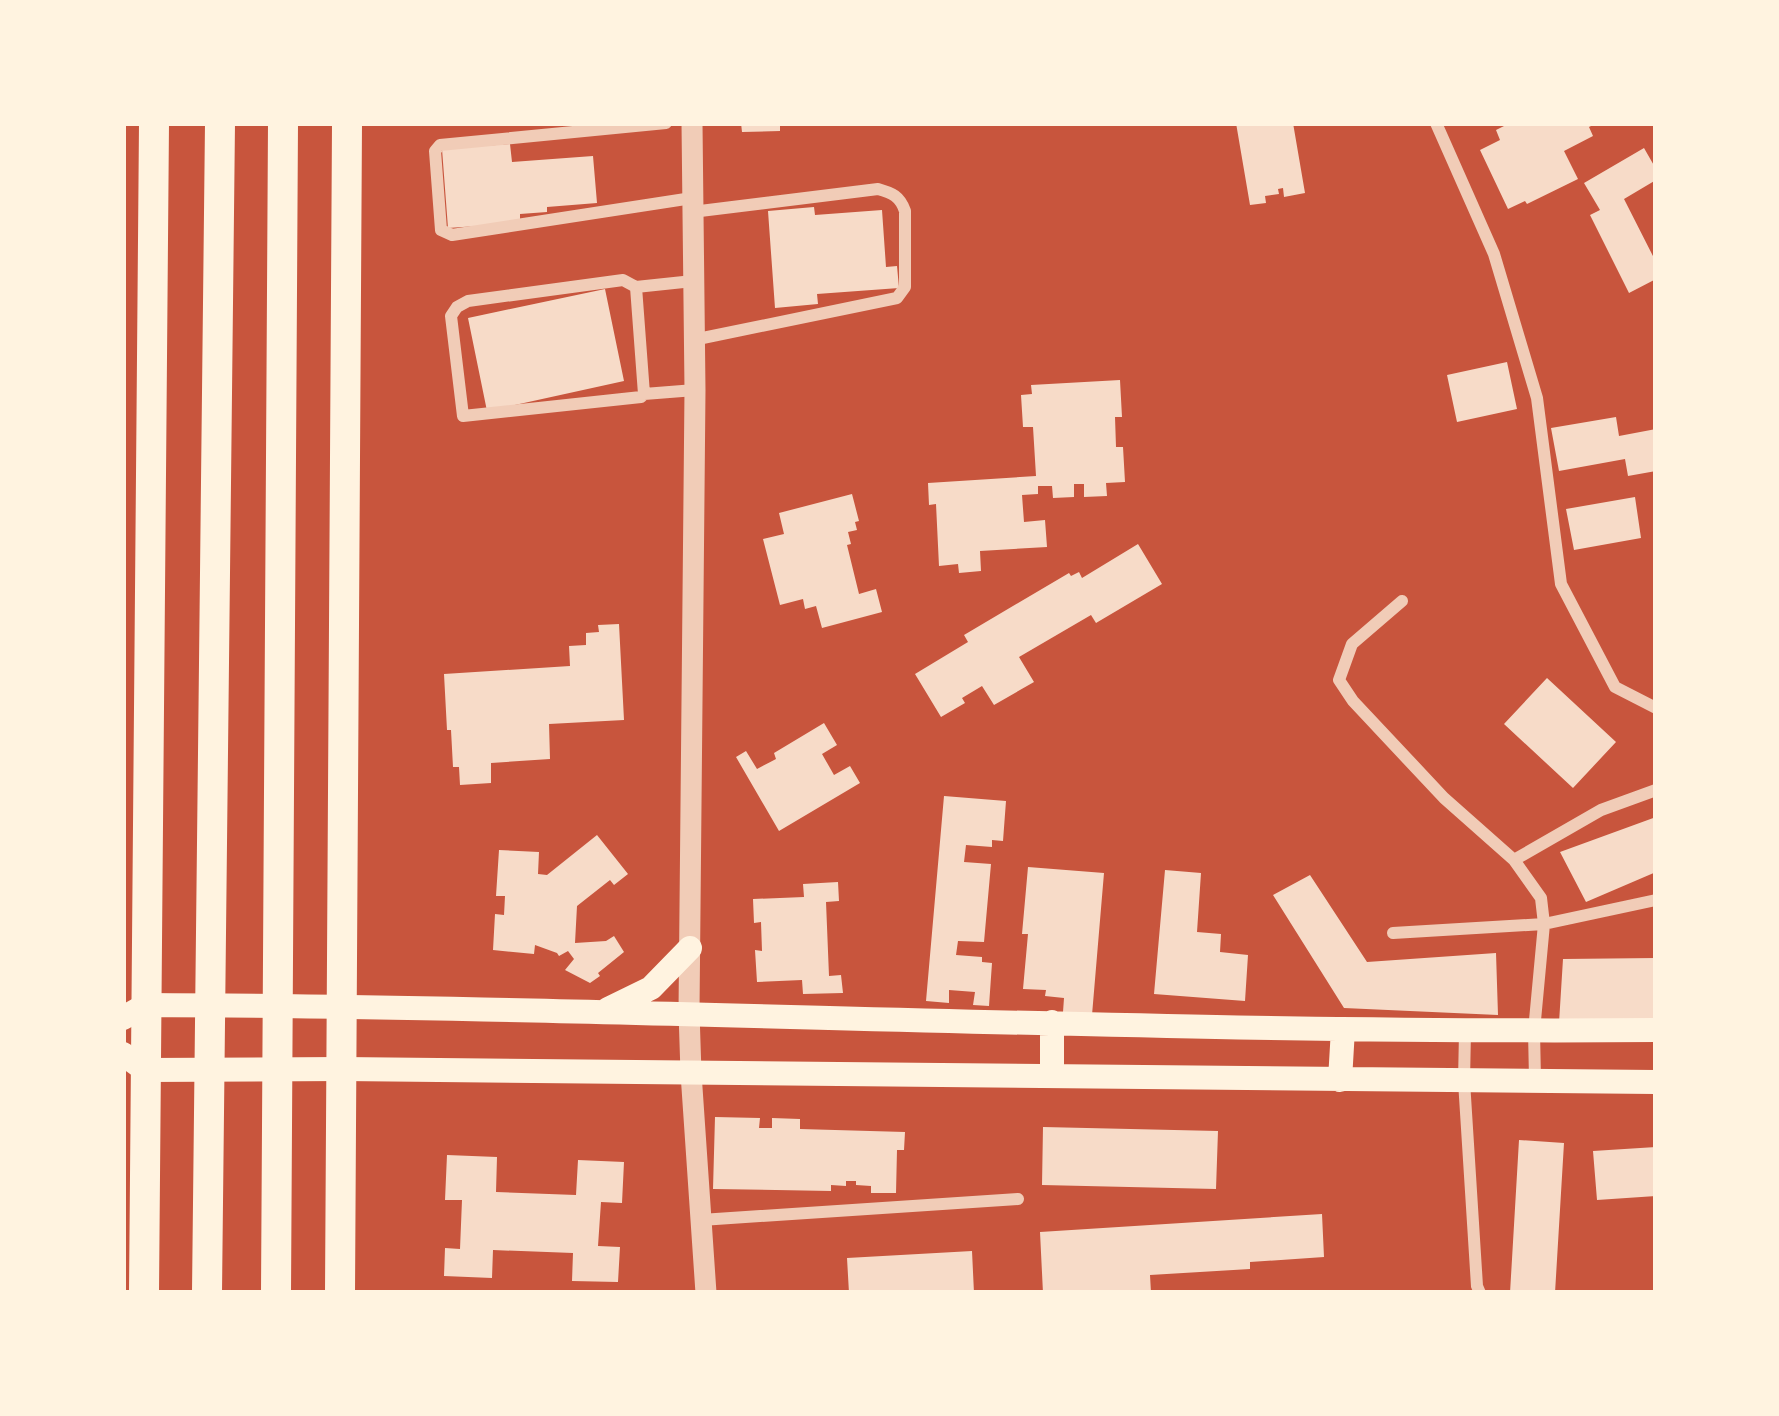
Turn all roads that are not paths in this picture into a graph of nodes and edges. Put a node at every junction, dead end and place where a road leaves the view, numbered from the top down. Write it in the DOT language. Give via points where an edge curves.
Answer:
graph roads {
  1 [pos="154,123"];
  2 [pos="220,123"];
  3 [pos="283,123"];
  4 [pos="347,123"];
  5 [pos="666,123"];
  6 [pos="692,123"];
  7 [pos="1436,123"];
  8 [pos="692,205"];
  9 [pos="693,280"];
  10 [pos="636,287"];
  11 [pos="693,340"];
  12 [pos="695,390"];
  13 [pos="644,394"];
  14 [pos="1402,601"];
  15 [pos="1656,708"];
  16 [pos="1656,790"];
  17 [pos="1514,860"];
  18 [pos="1656,899"];
  19 [pos="1544,924"];
  20 [pos="1393,933"];
  21 [pos="690,948"];
  22 [pos="342,1005"];
  23 [pos="605,1010"];
  24 [pos="134,1011"];
  25 [pos="689,1012"];
  26 [pos="1052,1022"];
  27 [pos="1343,1029"];
  28 [pos="1656,1030"];
  29 [pos="1534,1031"];
  30 [pos="1465,1032"];
  31 [pos="134,1062"];
  32 [pos="343,1069"];
  33 [pos="691,1073"];
  34 [pos="1052,1076"];
  35 [pos="1340,1079"];
  36 [pos="1535,1079"];
  37 [pos="1464,1081"];
  38 [pos="1656,1082"];
  39 [pos="1018,1199"];
  40 [pos="701,1220"];
  41 [pos="144,1293"];
  42 [pos="207,1293"];
  43 [pos="276,1293"];
  44 [pos="340,1293"];
  45 [pos="706,1293"];
  46 [pos="1480,1293"];
  1 -- 24 [label="highway"];
  2 -- 42 [label="highway"];
  3 -- 43 [label="highway"];
  4 -- 22 [label="highway"];
  5 -- 8 [label="street" via="440,145 441,230 452,235"];
  6 -- 8 [label="street"];
  7 -- 15 [label="street" via="1494,254 1537,398 1561,584 1615,687"];
  8 -- 9 [label="street"];
  8 -- 11 [label="street" via="878,189 894,194 905,211 905,287 898,298"];
  9 -- 10 [label="street"];
  9 -- 11 [label="street"];
  10 -- 13 [label="street"];
  10 -- 13 [label="street" via="623,280 468,301 452,316 463,416"];
  11 -- 12 [label="street"];
  12 -- 13 [label="street"];
  12 -- 21 [label="street"];
  14 -- 17 [label="street" via="1352,644 1340,680 1444,798"];
  16 -- 17 [label="street" via="1601,810"];
  17 -- 19 [label="street" via="1541,898"];
  18 -- 19 [label="street"];
  19 -- 20 [label="street"];
  19 -- 29 [label="street"];
  21 -- 23 [label="main road" via="651,988"];
  21 -- 25 [label="street"];
  22 -- 23 [label="main road"];
  22 -- 24 [label="main road"];
  22 -- 32 [label="highway"];
  23 -- 25 [label="main road"];
  24 -- 31 [label="highway"];
  25 -- 26 [label="main road"];
  25 -- 33 [label="street"];
  26 -- 27 [label="main road"];
  26 -- 34 [label="main road"];
  27 -- 30 [label="main road"];
  27 -- 35 [label="main road"];
  28 -- 29 [label="main road"];
  29 -- 30 [label="main road"];
  29 -- 36 [label="street"];
  30 -- 37 [label="street"];
  31 -- 32 [label="main road"];
  31 -- 41 [label="highway"];
  32 -- 33 [label="main road"];
  32 -- 44 [label="highway"];
  33 -- 34 [label="main road"];
  33 -- 40 [label="street"];
  34 -- 35 [label="main road"];
  35 -- 37 [label="main road"];
  36 -- 37 [label="main road"];
  36 -- 38 [label="main road"];
  37 -- 46 [label="street"];
  39 -- 40 [label="street"];
  40 -- 45 [label="street"];
}
